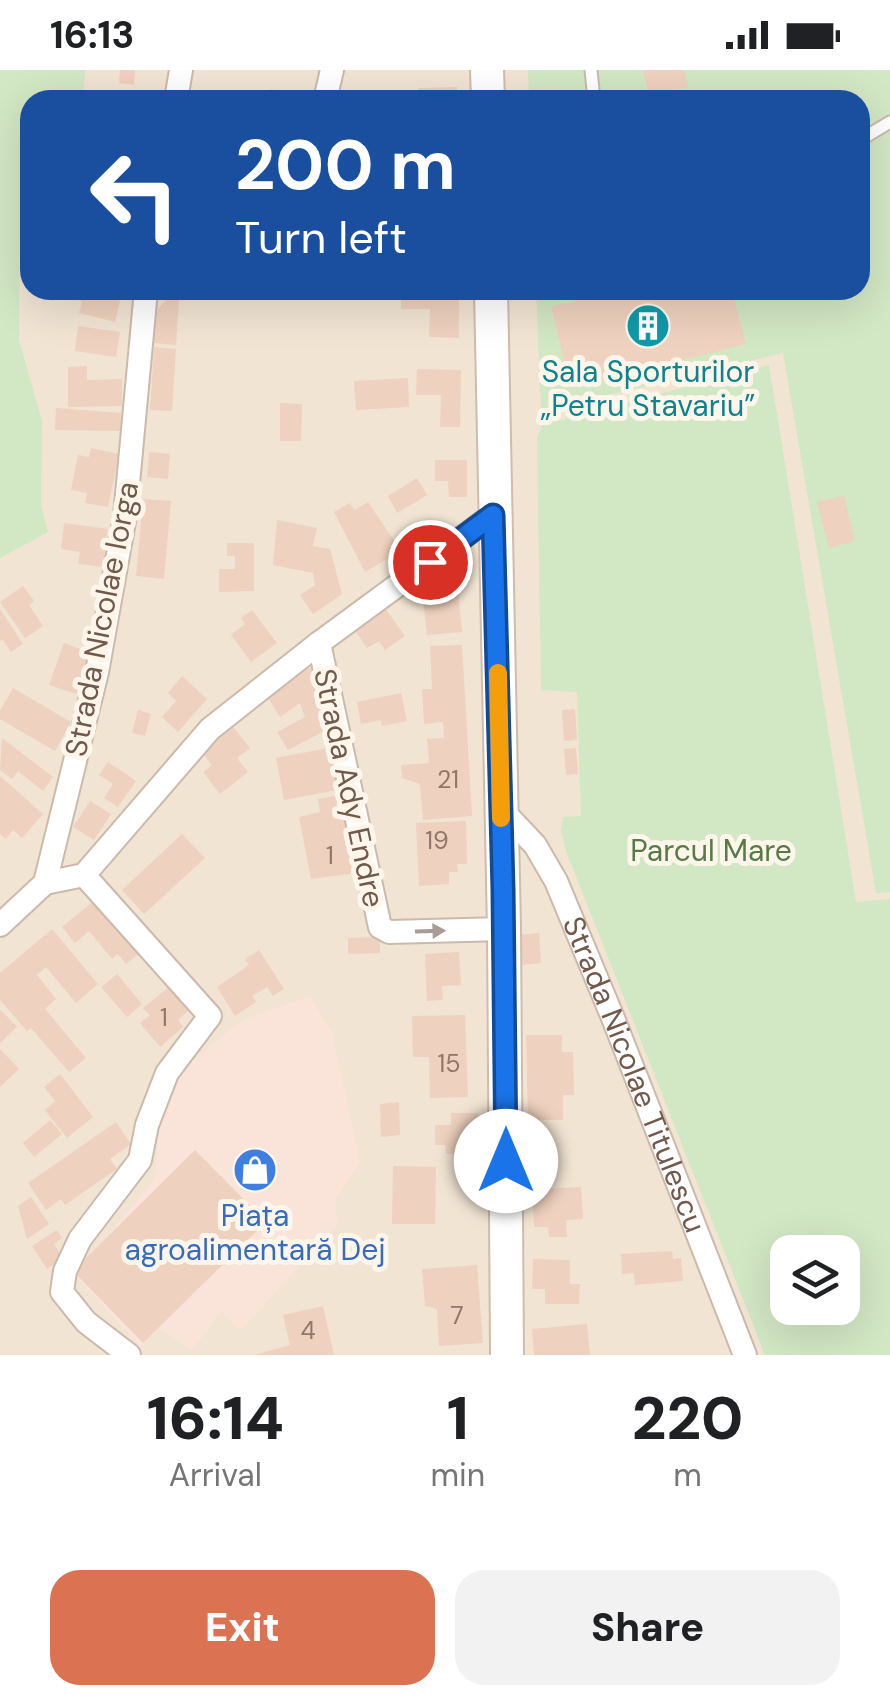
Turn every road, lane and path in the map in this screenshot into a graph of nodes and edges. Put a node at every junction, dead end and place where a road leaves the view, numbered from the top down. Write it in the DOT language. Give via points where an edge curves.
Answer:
graph roads {
  1 [pos="145,300"];
  2 [pos="491,300"];
  3 [pos="493,515"];
  4 [pos="320,643"];
  5 [pos="501,809"];
  6 [pos="84,875"];
  7 [pos="45,883"];
  8 [pos="0,926"];
  9 [pos="504,929"];
  10 [pos="129,1355"];
  11 [pos="507,1355"];
  12 [pos="745,1355"];
  1 -- 7 [label="street, Strada Nicolae Iorga" via="110,608"];
  2 -- 3 [label="main road"];
  3 -- 4 [label="street"];
  3 -- 5 [label="main road"];
  4 -- 6 [label="street" via="210,729"];
  4 -- 9 [label="street, Strada Ady Endre, one-way" via="380,927"];
  5 -- 9 [label="main road"];
  5 -- 12 [label="street, Strada Nicolae Titulescu" via="535,845 556,881"];
  6 -- 7 [label="street"];
  6 -- 10 [label="street" via="210,1016 167,1072 140,1160 80,1239 65,1271 62,1292 86,1322"];
  7 -- 8 [label="street"];
  9 -- 11 [label="main road"];
}
